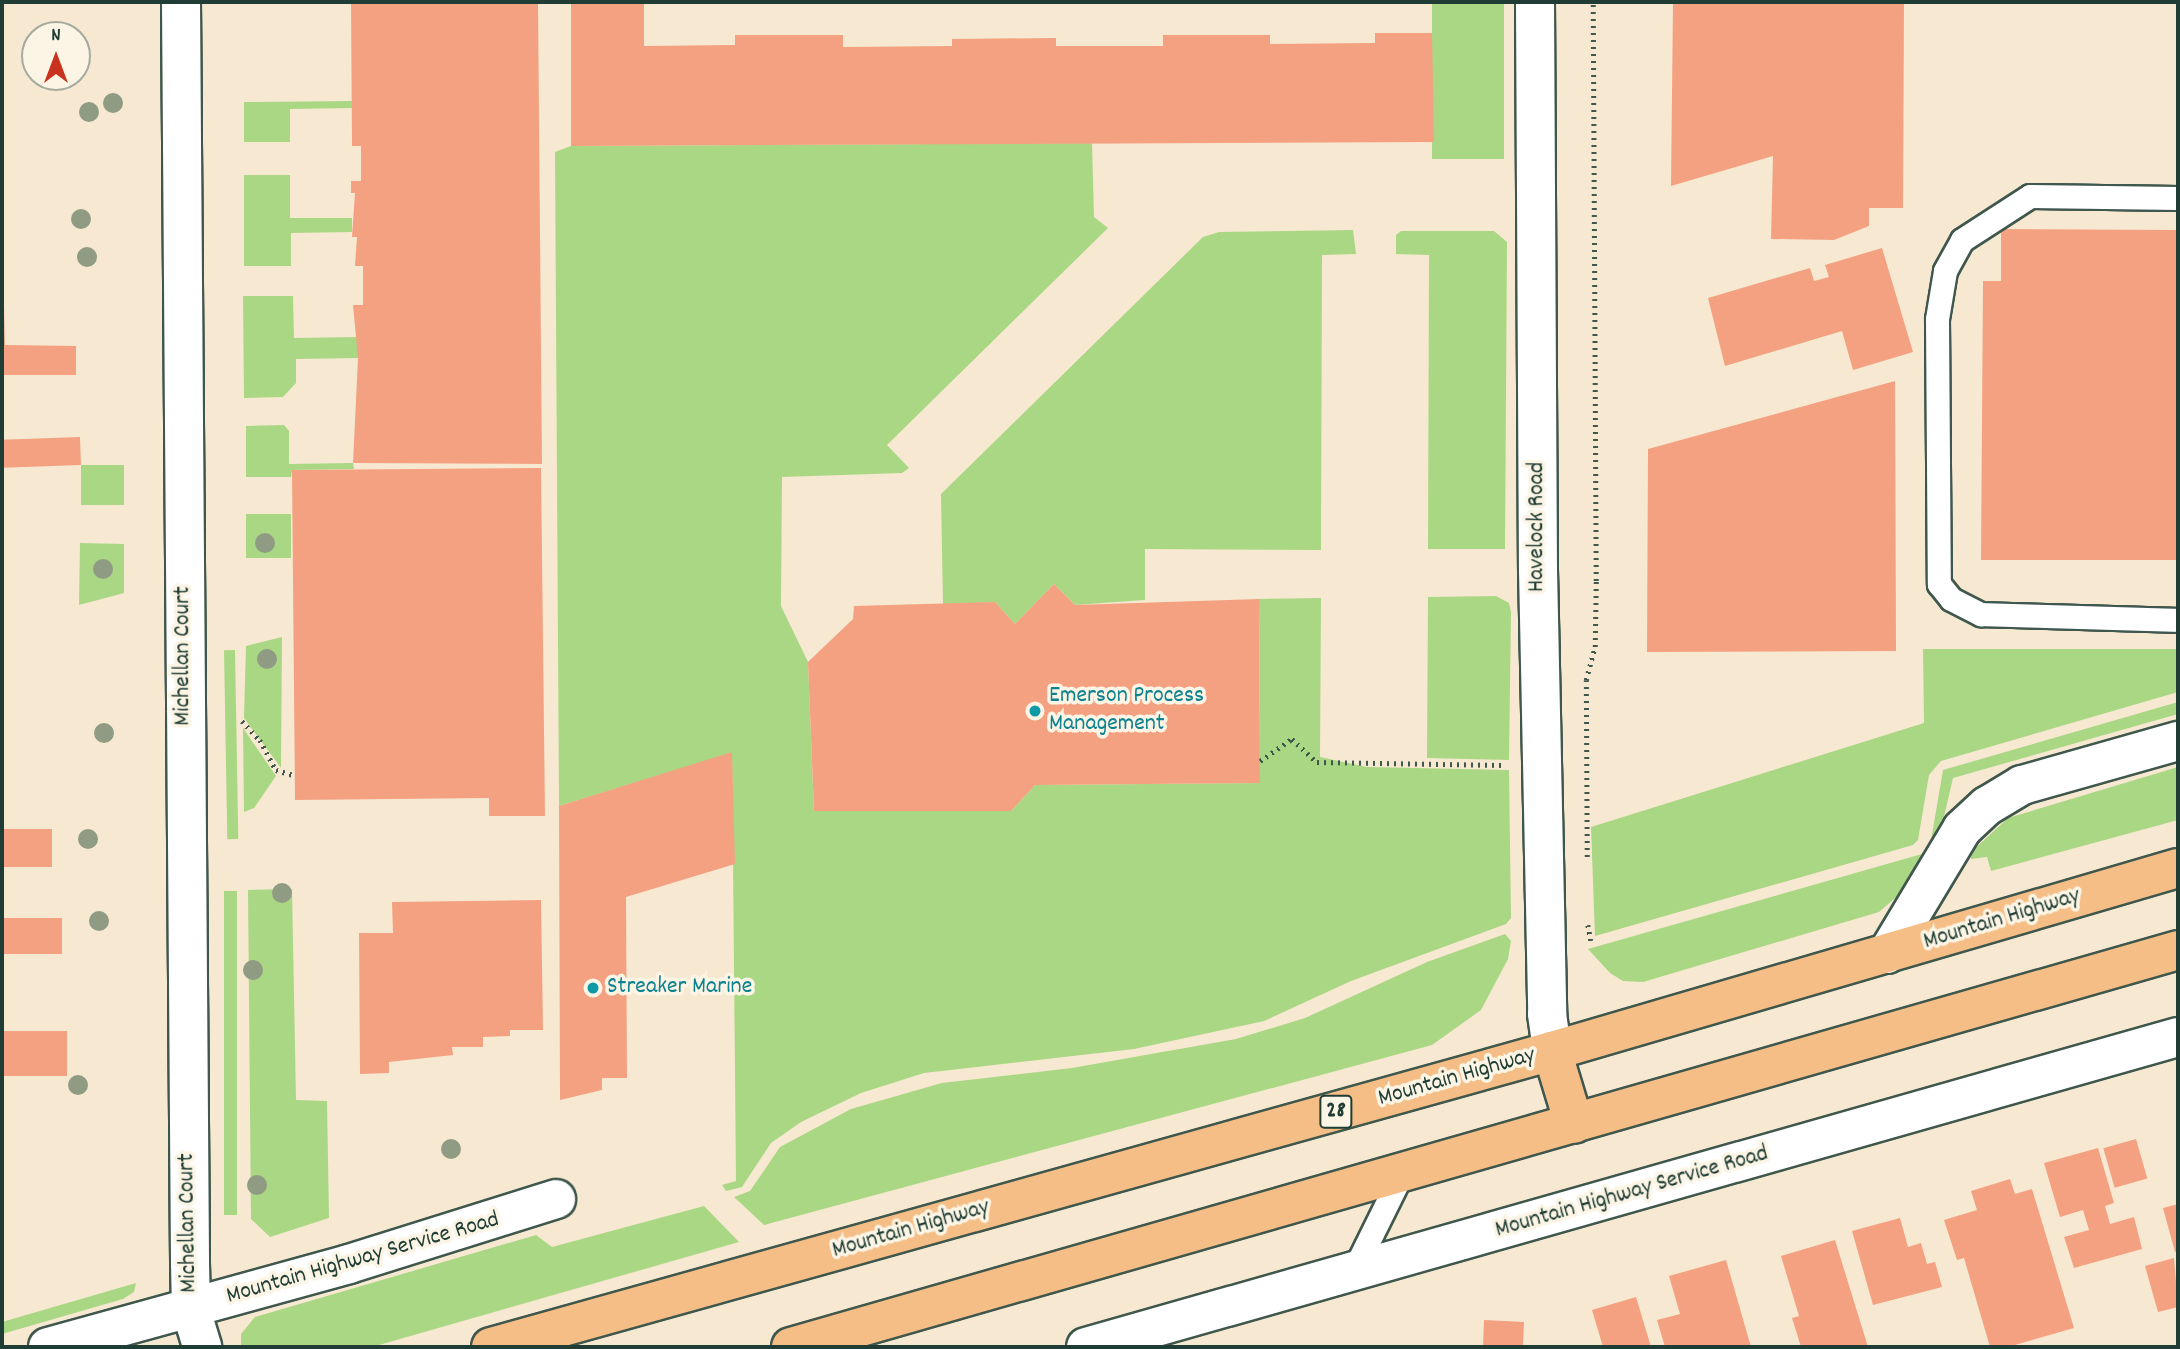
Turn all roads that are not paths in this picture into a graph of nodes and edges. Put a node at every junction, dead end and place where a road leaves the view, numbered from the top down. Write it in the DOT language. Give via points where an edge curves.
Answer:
graph roads {
  1 [pos="181,2"];
  2 [pos="1535,2"];
  3 [pos="2178,198"];
  4 [pos="2178,620"];
  5 [pos="2178,741"];
  6 [pos="2178,868"];
  7 [pos="2178,950"];
  8 [pos="1887,954"];
  9 [pos="2178,1037"];
  10 [pos="1552,1052"];
  11 [pos="1574,1124"];
  12 [pos="1402,1173"];
  13 [pos="556,1199"];
  14 [pos="1353,1272"];
  15 [pos="191,1310"];
  16 [pos="48,1347"];
  17 [pos="174,1347"];
  18 [pos="202,1347"];
  19 [pos="491,1347"];
  20 [pos="791,1347"];
  21 [pos="1086,1347"];
  1 -- 15 [label="street, Michellan Court"];
  2 -- 10 [label="street, Havelock Road" via="1542,767 1547,1014"];
  3 -- 4 [label="lane" via="2030,196 1962,240 1945,271 1937,319 1939,584 1951,599 1981,614"];
  5 -- 8 [label="street" via="2022,785 1987,806 1962,829"];
  6 -- 8 [label="main road, Mountain Highway / 28"];
  7 -- 11 [label="main road"];
  8 -- 10 [label="main road, Mountain Highway / 28"];
  9 -- 14 [label="street, Mountain Highway Service Road"];
  10 -- 11 [label="main road"];
  10 -- 19 [label="main road, Mountain Highway / 28"];
  11 -- 12 [label="main road"];
  12 -- 14 [label="lane"];
  12 -- 20 [label="main road"];
  13 -- 15 [label="street, Mountain Highway Service Road"];
  14 -- 21 [label="street, Mountain Highway Service Road"];
  15 -- 16 [label="street, Mountain Highway Service Road"];
  15 -- 17 [label="street, Michellan Court"];
  15 -- 18 [label="street, Michellan Court"];
}
